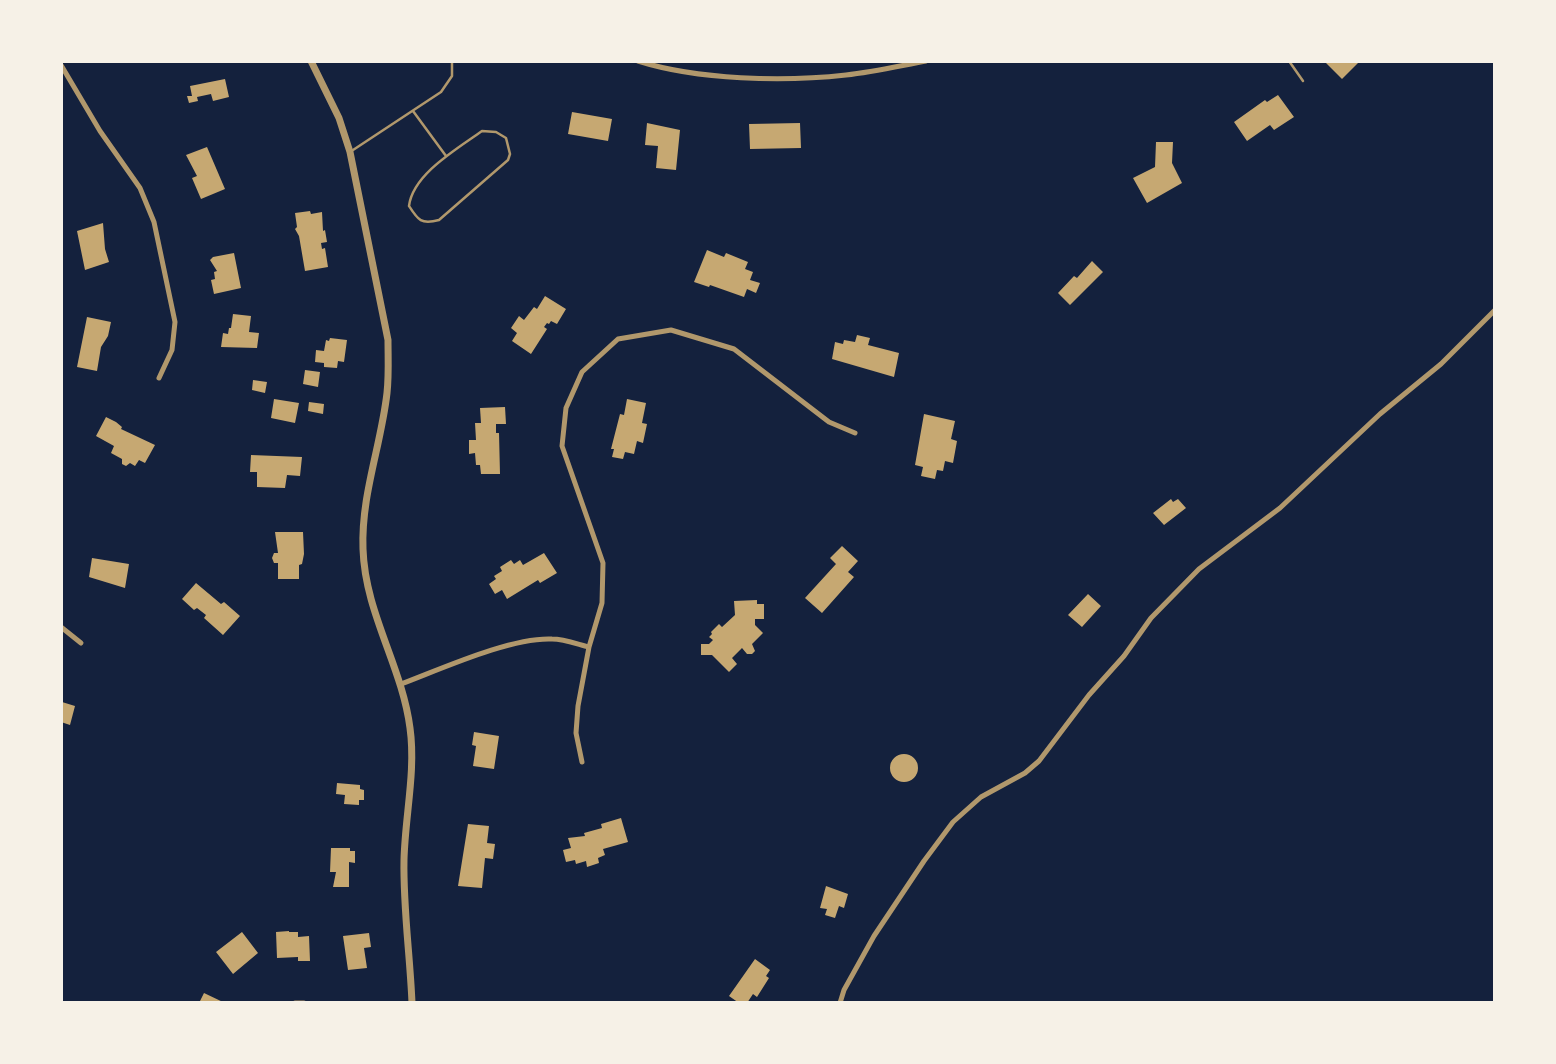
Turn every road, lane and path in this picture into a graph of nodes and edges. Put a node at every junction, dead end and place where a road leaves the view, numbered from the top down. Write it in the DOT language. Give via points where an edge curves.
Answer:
graph roads {
  1 [pos="311,61"];
  2 [pos="452,61"];
  3 [pos="638,61"];
  4 [pos="926,61"];
  5 [pos="1289,61"];
  6 [pos="61,65"];
  7 [pos="1303,81"];
  8 [pos="413,110"];
  9 [pos="350,152"];
  10 [pos="447,157"];
  11 [pos="1495,310"];
  12 [pos="159,378"];
  13 [pos="855,433"];
  14 [pos="61,627"];
  15 [pos="81,643"];
  16 [pos="589,648"];
  17 [pos="401,684"];
  18 [pos="582,762"];
  19 [pos="295,1003"];
  20 [pos="304,1003"];
  21 [pos="412,1003"];
  22 [pos="840,1003"];
  1 -- 9 [label="street"];
  2 -- 8 [label="lane" via="452,76 441,92"];
  3 -- 4 [label="street" via="709,76 795,77 846,75"];
  5 -- 7 [label="lane"];
  6 -- 12 [label="street" via="140,188 154,222 175,322 172,350"];
  8 -- 9 [label="lane"];
  8 -- 10 [label="lane"];
  9 -- 17 [label="street" via="389,368 365,498 363,554 370,600"];
  10 -- 10 [label="lane" via="410,193 408,205 421,221 439,220 497,172 510,154 502,134 482,131"];
  11 -- 22 [label="street" via="1280,508 1199,569 1151,618 1039,761 981,797 953,822 874,936"];
  13 -- 16 [label="street" via="830,422 734,349 671,330 618,339 582,372 564,421 562,446 603,564 602,603"];
  14 -- 15 [label="street"];
  16 -- 17 [label="street" via="555,639 514,643"];
  16 -- 18 [label="street" via="576,733"];
  17 -- 21 [label="street" via="411,732 404,861"];
  19 -- 20 [label="street"];
}
